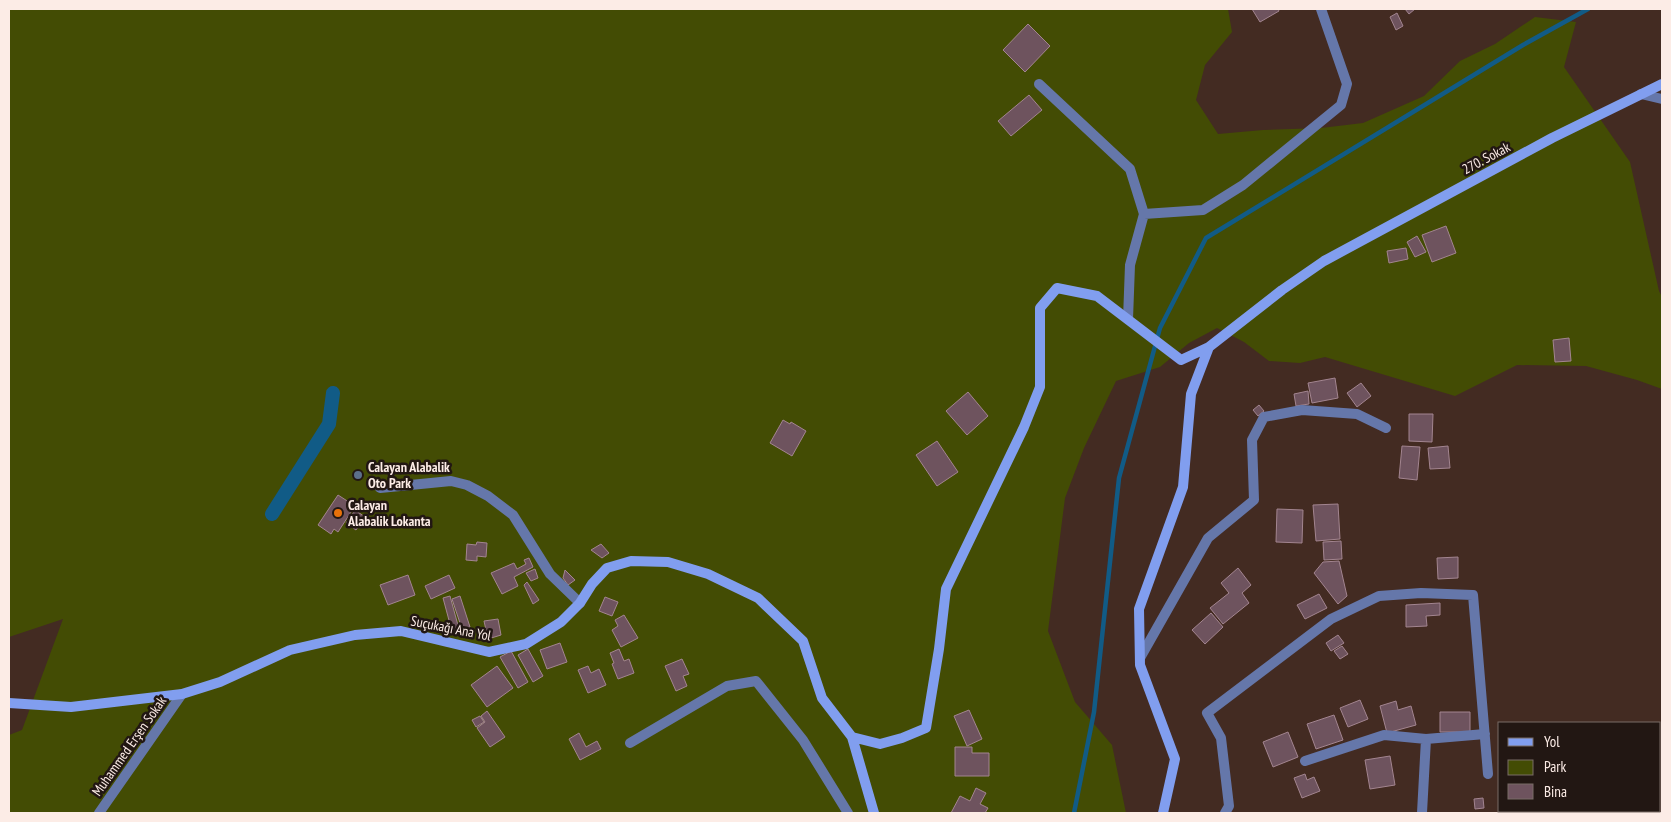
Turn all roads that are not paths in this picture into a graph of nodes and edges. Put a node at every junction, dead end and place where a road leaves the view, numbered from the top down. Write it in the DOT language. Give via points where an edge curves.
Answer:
graph roads {
  1 [pos="1321,9"];
  2 [pos="1039,84"];
  3 [pos="1662,84"];
  4 [pos="1641,94"];
  5 [pos="1662,99"];
  6 [pos="1144,214"];
  7 [pos="1128,319"];
  8 [pos="1209,347"];
  9 [pos="1386,428"];
  10 [pos="380,488"];
  11 [pos="580,603"];
  12 [pos="1140,658"];
  13 [pos="182,694"];
  14 [pos="9,703"];
  15 [pos="1485,734"];
  16 [pos="852,737"];
  17 [pos="1426,739"];
  18 [pos="630,743"];
  19 [pos="1305,761"];
  20 [pos="1488,774"];
  21 [pos="99,813"];
  22 [pos="848,813"];
  23 [pos="874,813"];
  24 [pos="1163,813"];
  25 [pos="1225,813"];
  26 [pos="1422,813"];
  1 -- 6 [label="street" via="1347,84 1341,105 1243,185 1203,210"];
  2 -- 6 [label="street" via="1130,169"];
  3 -- 4 [label="street, 270. Sokak"];
  4 -- 5 [label="street"];
  4 -- 8 [label="street, 270. Sokak" via="1552,138 1324,261"];
  6 -- 7 [label="street" via="1130,265"];
  7 -- 8 [label="street, 270. Sokak" via="1181,360"];
  7 -- 16 [label="street" via="1097,296 1057,288 1040,308 1040,387 946,589 926,728 880,744"];
  8 -- 12 [label="street" via="1190,394 1183,487 1139,609"];
  9 -- 12 [label="street" via="1357,414 1302,410 1264,417 1252,440 1254,500 1208,538"];
  10 -- 11 [label="street" via="451,481 488,496 512,515 550,574"];
  11 -- 13 [label="street, Suçukağı Ana Yol" via="561,622 526,644 489,652 401,632 355,635 290,650 220,682"];
  11 -- 16 [label="street, Suçukağı Ana Yol" via="607,568 631,561 668,562 708,574 758,598 803,641 822,698"];
  12 -- 24 [label="street" via="1175,759"];
  13 -- 14 [label="street, Suçukağı Ana Yol" via="71,708"];
  13 -- 21 [label="street, Muhammed Erşen Sokak"];
  15 -- 17 [label="street"];
  15 -- 20 [label="street"];
  15 -- 25 [label="street" via="1473,595 1421,593 1379,596 1331,619 1207,713 1221,738 1229,806"];
  16 -- 23 [label="street, Suçukağı Ana Yol"];
  17 -- 19 [label="street" via="1384,735"];
  17 -- 26 [label="street"];
  18 -- 22 [label="street" via="727,686 756,681 803,740"];
}
